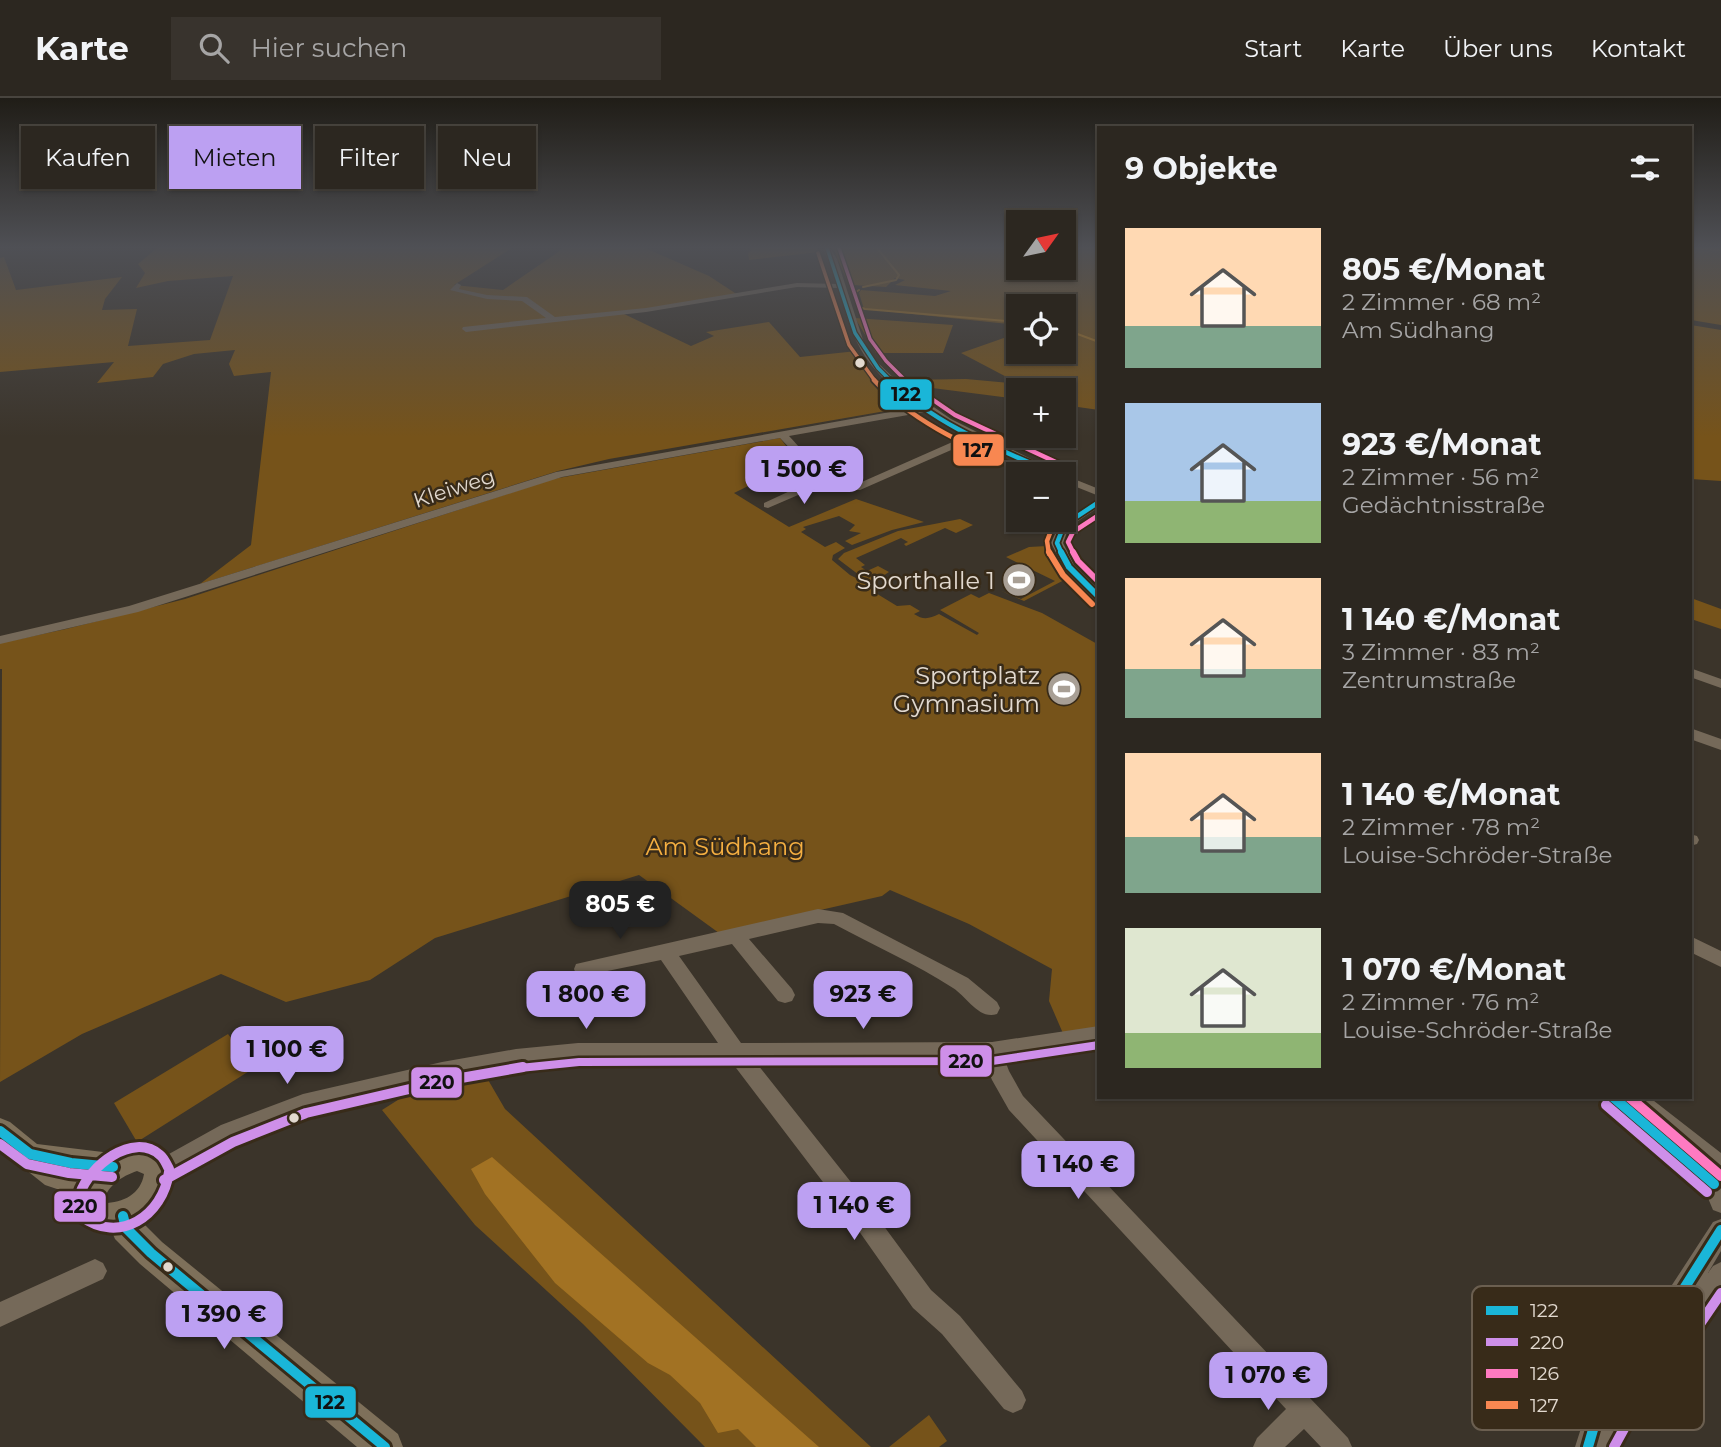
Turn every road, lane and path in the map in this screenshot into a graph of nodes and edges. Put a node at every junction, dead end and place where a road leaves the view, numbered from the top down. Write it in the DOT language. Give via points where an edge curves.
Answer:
graph roads {
  1 [pos="541,311"];
  2 [pos="635,311"];
  3 [pos="849,311"];
  4 [pos="551,318"];
  5 [pos="466,329"];
  6 [pos="929,408"];
  7 [pos="782,434"];
  8 [pos="975,436"];
  9 [pos="1030,462"];
  10 [pos="827,478"];
  11 [pos="1076,485"];
  12 [pos="1097,497"];
  13 [pos="1097,500"];
  14 [pos="768,505"];
  15 [pos="1097,511"];
  16 [pos="1062,543"];
  17 [pos="1092,579"];
  18 [pos="0,640"];
  19 [pos="1692,673"];
  20 [pos="1721,684"];
  21 [pos="1692,734"];
  22 [pos="1721,744"];
  23 [pos="736,936"];
  24 [pos="1692,944"];
  25 [pos="666,952"];
  26 [pos="1721,960"];
  27 [pos="583,969"];
  28 [pos="785,995"];
  29 [pos="990,1008"];
  30 [pos="1097,1034"];
  31 [pos="735,1051"];
  32 [pos="992,1051"];
  33 [pos="1616,1099"];
  34 [pos="1635,1099"];
  35 [pos="0,1131"];
  36 [pos="159,1171"];
  37 [pos="103,1176"];
  38 [pos="1719,1180"];
  39 [pos="123,1216"];
  40 [pos="1721,1230"];
  41 [pos="95,1271"];
  42 [pos="1721,1274"];
  43 [pos="1686,1286"];
  44 [pos="1704,1299"];
  45 [pos="0,1315"];
  46 [pos="1013,1400"];
  47 [pos="1304,1410"];
  48 [pos="1593,1430"];
  49 [pos="1612,1430"];
  50 [pos="385,1447"];
  51 [pos="1266,1447"];
  52 [pos="1339,1447"];
  53 [pos="1588,1447"];
  54 [pos="1602,1447"];
  1 -- 4 [label="street"];
  2 -- 4 [label="street"];
  3 -- 6 [label="street" via="866,353 891,380"];
  4 -- 5 [label="street"];
  6 -- 7 [label="street, Kleiweg"];
  6 -- 8 [label="street"];
  7 -- 10 [label="street"];
  7 -- 18 [label="street, Kleiweg" via="561,474 133,609"];
  8 -- 9 [label="street"];
  8 -- 10 [label="street" via="856,488"];
  10 -- 14 [label="street"];
  11 -- 12 [label="street"];
  13 -- 16 [label="street" via="1064,525"];
  15 -- 16 [label="street" via="1071,527"];
  16 -- 17 [label="street" via="1062,558"];
  19 -- 20 [label="street"];
  21 -- 22 [label="street"];
  23 -- 25 [label="street"];
  23 -- 28 [label="street"];
  23 -- 29 [label="street" via="818,916 837,918 961,983"];
  24 -- 26 [label="street"];
  25 -- 27 [label="street"];
  25 -- 31 [label="street"];
  30 -- 32 [label="street"];
  31 -- 32 [label="street"];
  31 -- 36 [label="street" via="545,1055 396,1081 273,1113 214,1139"];
  31 -- 46 [label="street" via="922,1299 951,1325"];
  32 -- 47 [label="street" via="1016,1103"];
  33 -- 38 [label="street"];
  34 -- 38 [label="street" via="1698,1150"];
  35 -- 37 [label="main road" via="56,1175"];
  36 -- 37 [label="main road" via="155,1164 137,1158"];
  36 -- 39 [label="main road" via="158,1185 148,1199"];
  37 -- 39 [label="main road" via="88,1203 90,1210 103,1219"];
  39 -- 50 [label="main road" via="126,1228 151,1253"];
  40 -- 43 [label="street"];
  41 -- 45 [label="street"];
  42 -- 44 [label="street"];
  47 -- 51 [label="street"];
  47 -- 52 [label="street"];
  48 -- 53 [label="street"];
  49 -- 54 [label="street"];
}
